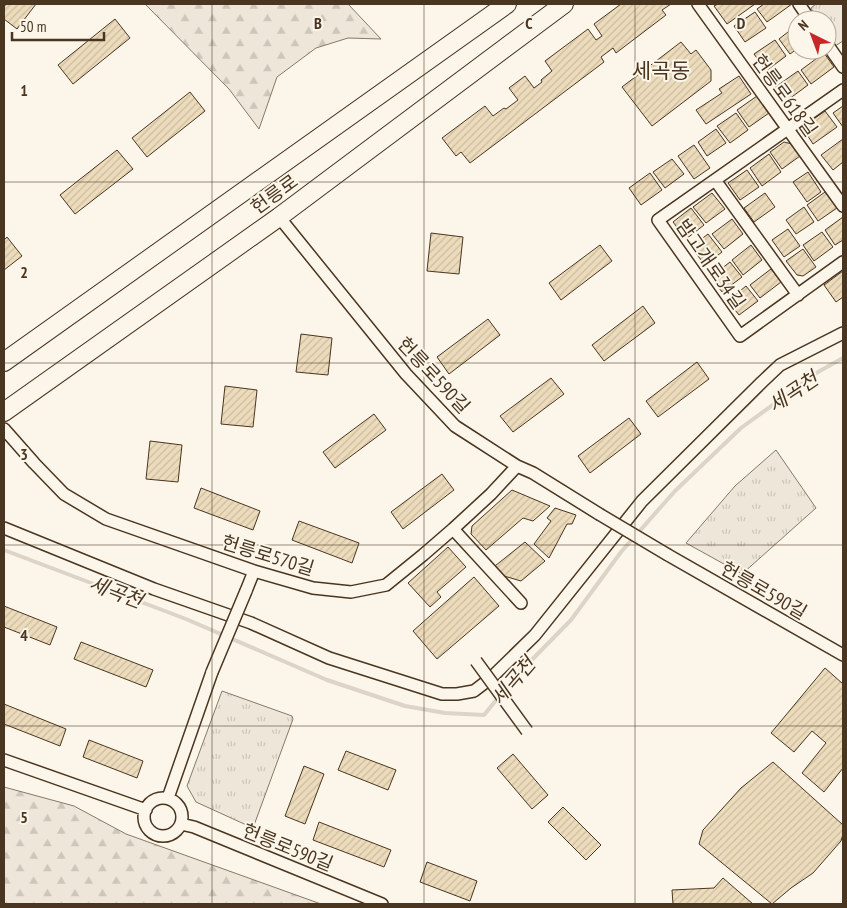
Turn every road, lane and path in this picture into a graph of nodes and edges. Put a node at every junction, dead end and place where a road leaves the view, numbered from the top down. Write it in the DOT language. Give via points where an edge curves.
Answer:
graph roads {
  1 [pos="507,4"];
  2 [pos="564,4"];
  3 [pos="698,4"];
  4 [pos="843,90"];
  5 [pos="788,129"];
  6 [pos="715,180"];
  7 [pos="843,206"];
  8 [pos="279,217"];
  9 [pos="843,262"];
  10 [pos="798,295"];
  11 [pos="843,333"];
  12 [pos="4,362"];
  13 [pos="4,412"];
  14 [pos="4,429"];
  15 [pos="516,466"];
  16 [pos="4,528"];
  17 [pos="453,529"];
  18 [pos="254,571"];
  19 [pos="521,603"];
  20 [pos="843,654"];
  21 [pos="476,661"];
  22 [pos="527,732"];
  23 [pos="4,760"];
  24 [pos="168,798"];
  25 [pos="146,810"];
  26 [pos="181,824"];
  27 [pos="382,904"];
  1 -- 12 [label="main road, 헌릉로"];
  2 -- 8 [label="main road, 헌릉로"];
  3 -- 5 [label="street, 헌릉로618길"];
  4 -- 5 [label="street, 밤고개로34길"];
  5 -- 6 [label="street, 밤고개로34길"];
  5 -- 7 [label="street, 헌릉로618길"];
  6 -- 10 [label="street"];
  6 -- 10 [label="street, 밤고개로34길" via="658,220 740,336"];
  8 -- 13 [label="main road, 헌릉로"];
  8 -- 15 [label="street, 헌릉로590길" via="406,374 455,426"];
  9 -- 10 [label="street"];
  11 -- 16 [label="street" via="780,365 762,382 642,501 535,635 474,691 442,694 329,658 251,623"];
  14 -- 18 [label="street, 헌릉로570길" via="64,494 106,519"];
  15 -- 17 [label="street, 헌릉로570길"];
  15 -- 20 [label="street, 헌릉로590길, bridge"];
  17 -- 18 [label="street, 헌릉로570길" via="386,585 351,592 313,588"];
  17 -- 19 [label="street"];
  18 -- 24 [label="street, bridge" via="212,672"];
  21 -- 22 [label="street, bridge"];
  23 -- 25 [label="street"];
  24 -- 25 [label="street" via="155,801"];
  24 -- 26 [label="street" via="180,806"];
  25 -- 26 [label="street" via="145,822 155,835 168,836"];
  26 -- 27 [label="street, 헌릉로590길"];
}
